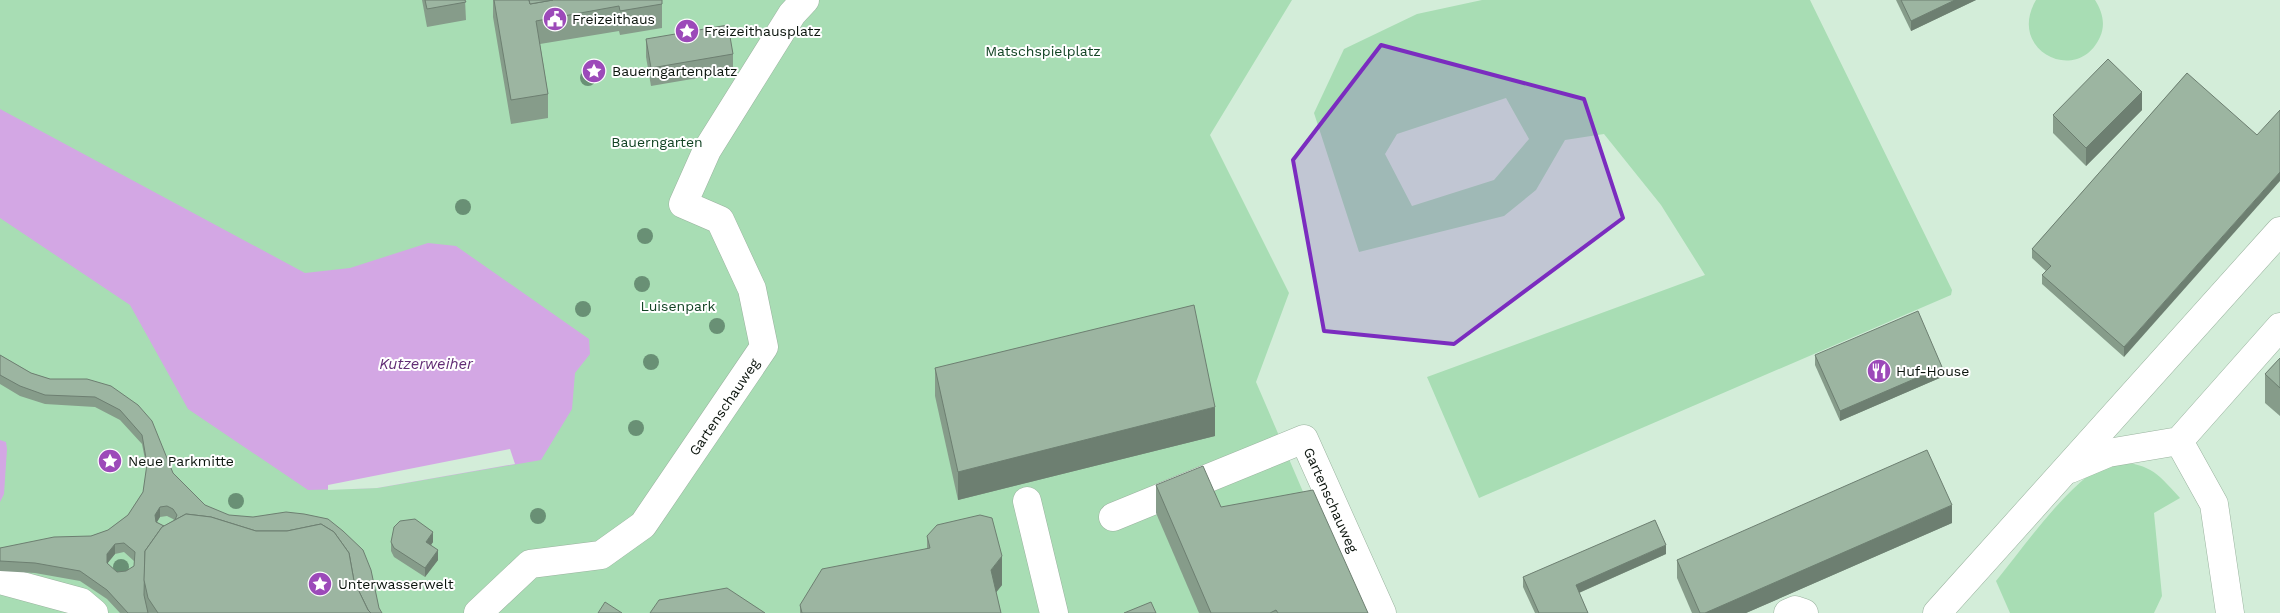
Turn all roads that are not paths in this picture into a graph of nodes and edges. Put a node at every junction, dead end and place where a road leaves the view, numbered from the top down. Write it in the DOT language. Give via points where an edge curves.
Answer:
graph roads {
  1 [pos="805,0"];
  2 [pos="2280,231"];
  3 [pos="2280,327"];
  4 [pos="2179,442"];
  5 [pos="2062,473"];
  6 [pos="1027,501"];
  7 [pos="1113,517"];
  8 [pos="0,580"];
  9 [pos="94,613"];
  10 [pos="478,613"];
  11 [pos="1054,613"];
  12 [pos="1382,613"];
  13 [pos="1788,613"];
  14 [pos="1804,613"];
  15 [pos="1937,613"];
  16 [pos="2230,613"];
  1 -- 10 [label="street, Gartenschauweg" via="792,14 707,150 683,204 720,220 752,290 764,347 643,524 601,555 530,564"];
  2 -- 5 [label="street"];
  3 -- 4 [label="street"];
  4 -- 5 [label="street" via="2108,453"];
  4 -- 16 [label="street" via="2214,504"];
  5 -- 15 [label="street"];
  6 -- 11 [label="street"];
  7 -- 12 [label="street, Gartenschauweg" via="1304,439"];
  8 -- 9 [label="street" via="81,602"];
  13 -- 14 [label="street" via="1795,610"];
}
